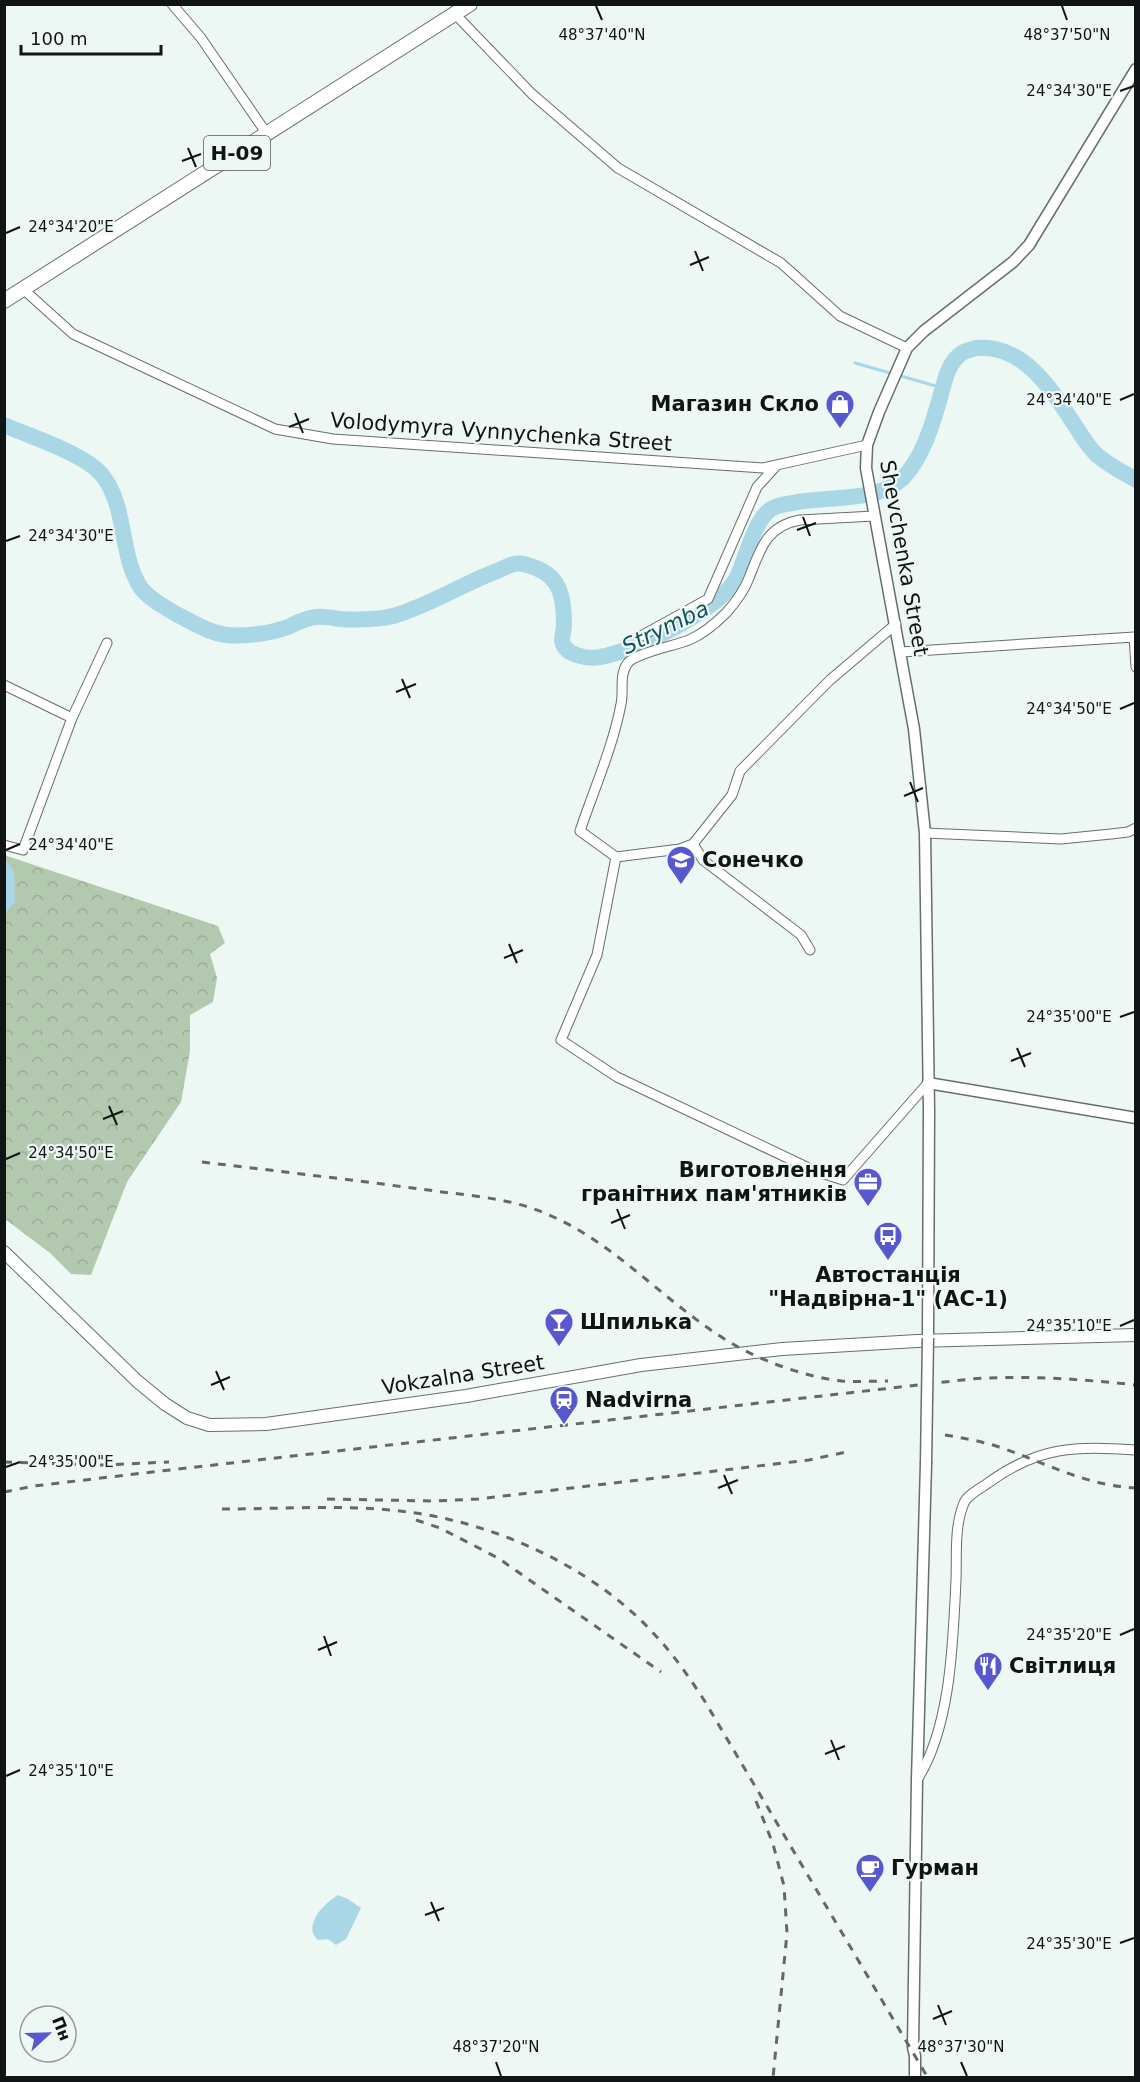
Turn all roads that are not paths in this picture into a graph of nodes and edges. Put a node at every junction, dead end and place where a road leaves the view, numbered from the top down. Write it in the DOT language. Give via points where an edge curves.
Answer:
graph roads {
  1 [pos="172,4"];
  2 [pos="470,4"];
  3 [pos="455,14"];
  4 [pos="1136,69"];
  5 [pos="267,134"];
  6 [pos="23,289"];
  7 [pos="4,301"];
  8 [pos="907,348"];
  9 [pos="867,445"];
  10 [pos="776,466"];
  11 [pos="873,512"];
  12 [pos="896,624"];
  13 [pos="641,636"];
  14 [pos="1135,637"];
  15 [pos="107,643"];
  16 [pos="901,652"];
  17 [pos="1136,667"];
  18 [pos="4,685"];
  19 [pos="72,718"];
  20 [pos="1136,828"];
  21 [pos="925,833"];
  22 [pos="693,844"];
  23 [pos="4,845"];
  24 [pos="615,857"];
  25 [pos="810,950"];
  26 [pos="928,1083"];
  27 [pos="1136,1118"];
  28 [pos="4,1252"];
  29 [pos="1136,1335"];
  30 [pos="1136,1450"];
  31 [pos="917,1780"];
  32 [pos="915,2078"];
  1 -- 5 [label="street" via="201,38"];
  2 -- 3 [label="main road, Н-09"];
  3 -- 5 [label="main road, Н-09"];
  3 -- 8 [label="street" via="532,94 618,168 781,264 840,316"];
  4 -- 8 [label="street, Shevchenka Street" via="1029,245"];
  5 -- 6 [label="main road, Н-09"];
  6 -- 7 [label="main road, Н-09"];
  6 -- 10 [label="street, Volodymyra Vynnychenka Street" via="73,334 276,429 333,440"];
  8 -- 9 [label="street, Shevchenka Street"];
  9 -- 10 [label="street, Volodymyra Vynnychenka Street"];
  9 -- 11 [label="street, Shevchenka Street" via="866,468"];
  10 -- 13 [label="street" via="757,487 708,599"];
  11 -- 12 [label="street, Shevchenka Street"];
  11 -- 24 [label="street" via="800,520 780,528 763,544 738,599 713,625 669,648 631,658 621,682 618,722 580,831"];
  12 -- 16 [label="street, Shevchenka Street"];
  12 -- 22 [label="street" via="830,680 740,771 732,795"];
  14 -- 16 [label="street"];
  14 -- 17 [label="street"];
  15 -- 19 [label="street"];
  16 -- 21 [label="street, Shevchenka Street"];
  18 -- 19 [label="street"];
  19 -- 23 [label="street" via="23,849"];
  20 -- 21 [label="street" via="1061,839"];
  21 -- 26 [label="street, Shevchenka Street"];
  22 -- 24 [label="street"];
  22 -- 25 [label="street" via="703,860 801,935"];
  24 -- 26 [label="street" via="597,955 561,1040 617,1077 815,1171 843,1180"];
  26 -- 27 [label="street"];
  26 -- 31 [label="street, Shevchenka Street, bridge" via="926,1441"];
  28 -- 29 [label="main road, Vokzalna Street" via="146,1388 187,1418 209,1425 266,1424 466,1396 641,1365 760,1351 917,1341"];
  30 -- 31 [label="street" via="1056,1450 1022,1461 965,1500 958,1524 953,1649 944,1703 927,1765"];
  31 -- 32 [label="street, Shevchenka Street"];
}
